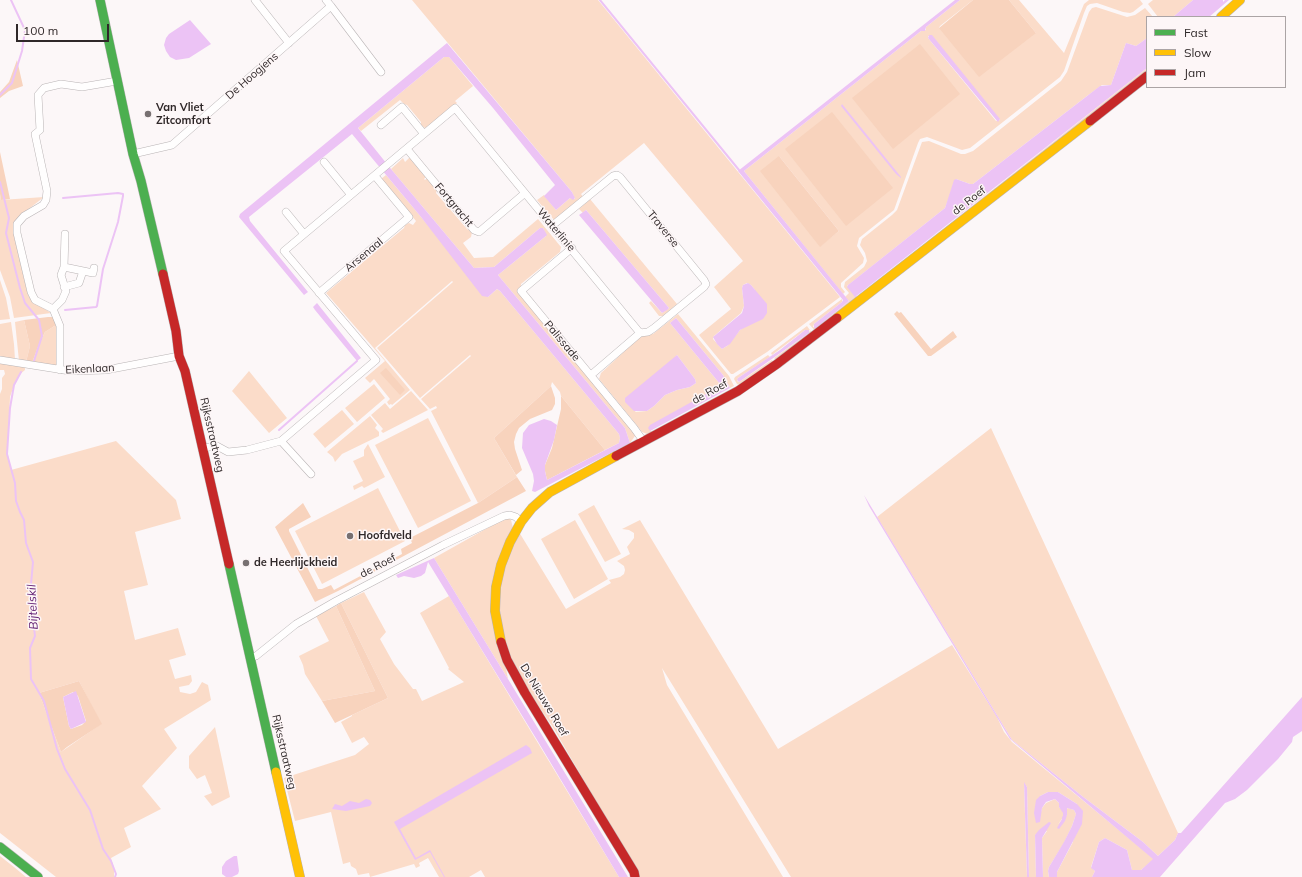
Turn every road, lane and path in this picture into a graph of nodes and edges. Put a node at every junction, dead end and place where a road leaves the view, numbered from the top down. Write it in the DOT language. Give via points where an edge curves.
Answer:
graph roads {
  1 [pos="100,0"];
  2 [pos="255,0"];
  3 [pos="326,0"];
  4 [pos="1240,0"];
  5 [pos="331,6"];
  6 [pos="1222,16"];
  7 [pos="289,43"];
  8 [pos="381,72"];
  9 [pos="1146,77"];
  10 [pos="117,81"];
  11 [pos="381,125"];
  12 [pos="424,134"];
  13 [pos="407,149"];
  14 [pos="133,154"];
  15 [pos="324,162"];
  16 [pos="377,174"];
  17 [pos="525,193"];
  18 [pos="351,195"];
  19 [pos="286,212"];
  20 [pos="553,225"];
  21 [pos="65,234"];
  22 [pos="304,234"];
  23 [pos="572,248"];
  24 [pos="64,267"];
  25 [pos="94,268"];
  26 [pos="83,271"];
  27 [pos="64,286"];
  28 [pos="319,293"];
  29 [pos="53,309"];
  30 [pos="640,333"];
  31 [pos="179,356"];
  32 [pos="0,360"];
  33 [pos="60,370"];
  34 [pos="591,375"];
  35 [pos="281,441"];
  36 [pos="644,442"];
  37 [pos="202,448"];
  38 [pos="311,474"];
  39 [pos="521,522"];
  40 [pos="250,658"];
  41 [pos="0,847"];
  42 [pos="38,877"];
  43 [pos="300,877"];
  44 [pos="635,877"];
  1 -- 10 [label="street, Rijksstraatweg"];
  2 -- 7 [label="street"];
  3 -- 5 [label="street"];
  4 -- 6 [label="street"];
  5 -- 7 [label="street, De Hoogjens"];
  5 -- 8 [label="street"];
  7 -- 14 [label="street, De Hoogjens" via="172,145"];
  9 -- 36 [label="street, de Roef" via="777,364 738,391"];
  10 -- 14 [label="street, Rijksstraatweg"];
  10 -- 29 [label="street" via="82,87 61,84 44,88 38,95 40,130 35,134 47,192 46,200 24,216 17,224 17,233 31,292 35,300"];
  11 -- 12 [label="street" via="402,107"];
  12 -- 13 [label="street, Waterlinie"];
  12 -- 17 [label="street, Waterlinie" via="455,108"];
  13 -- 16 [label="street, Waterlinie"];
  13 -- 17 [label="street, Fortgracht" via="474,230 479,232"];
  14 -- 31 [label="street, Rijksstraatweg" via="176,332"];
  15 -- 18 [label="street"];
  16 -- 18 [label="street, Waterlinie"];
  16 -- 28 [label="street, Arsenaal" via="409,217"];
  17 -- 20 [label="street, Waterlinie"];
  18 -- 22 [label="street, Waterlinie"];
  19 -- 22 [label="street"];
  20 -- 23 [label="street, Waterlinie"];
  20 -- 30 [label="street, Traverse" via="617,175 704,280 704,287 654,328"];
  21 -- 24 [label="street"];
  22 -- 28 [label="street, Waterlinie" via="284,251"];
  23 -- 30 [label="street, Waterlinie"];
  23 -- 34 [label="street, Palissade" via="521,291"];
  24 -- 26 [label="street"];
  24 -- 27 [label="street" via="61,276"];
  25 -- 26 [label="street" via="93,273"];
  26 -- 27 [label="street" via="79,283"];
  27 -- 29 [label="street" via="66,291 62,300"];
  28 -- 35 [label="street, Waterlinie" via="376,360"];
  29 -- 33 [label="street" via="60,326"];
  30 -- 34 [label="street"];
  31 -- 33 [label="street, Eikenlaan" via="106,370"];
  31 -- 37 [label="street, Rijksstraatweg" via="185,371"];
  32 -- 33 [label="street, Eikenlaan"];
  34 -- 36 [label="street, Palissade"];
  35 -- 37 [label="street, Waterlinie" via="228,452 217,446"];
  35 -- 38 [label="street"];
  36 -- 39 [label="street, de Roef" via="550,492"];
  37 -- 40 [label="street, Rijksstraatweg"];
  39 -- 40 [label="street, de Roef" via="516,517 504,516 443,545 296,624"];
  39 -- 44 [label="street, De Nieuwe Roef" via="510,542 496,587 495,611 499,637 507,660 525,694"];
  40 -- 43 [label="street, Rijksstraatweg"];
  41 -- 42 [label="street"];
}
